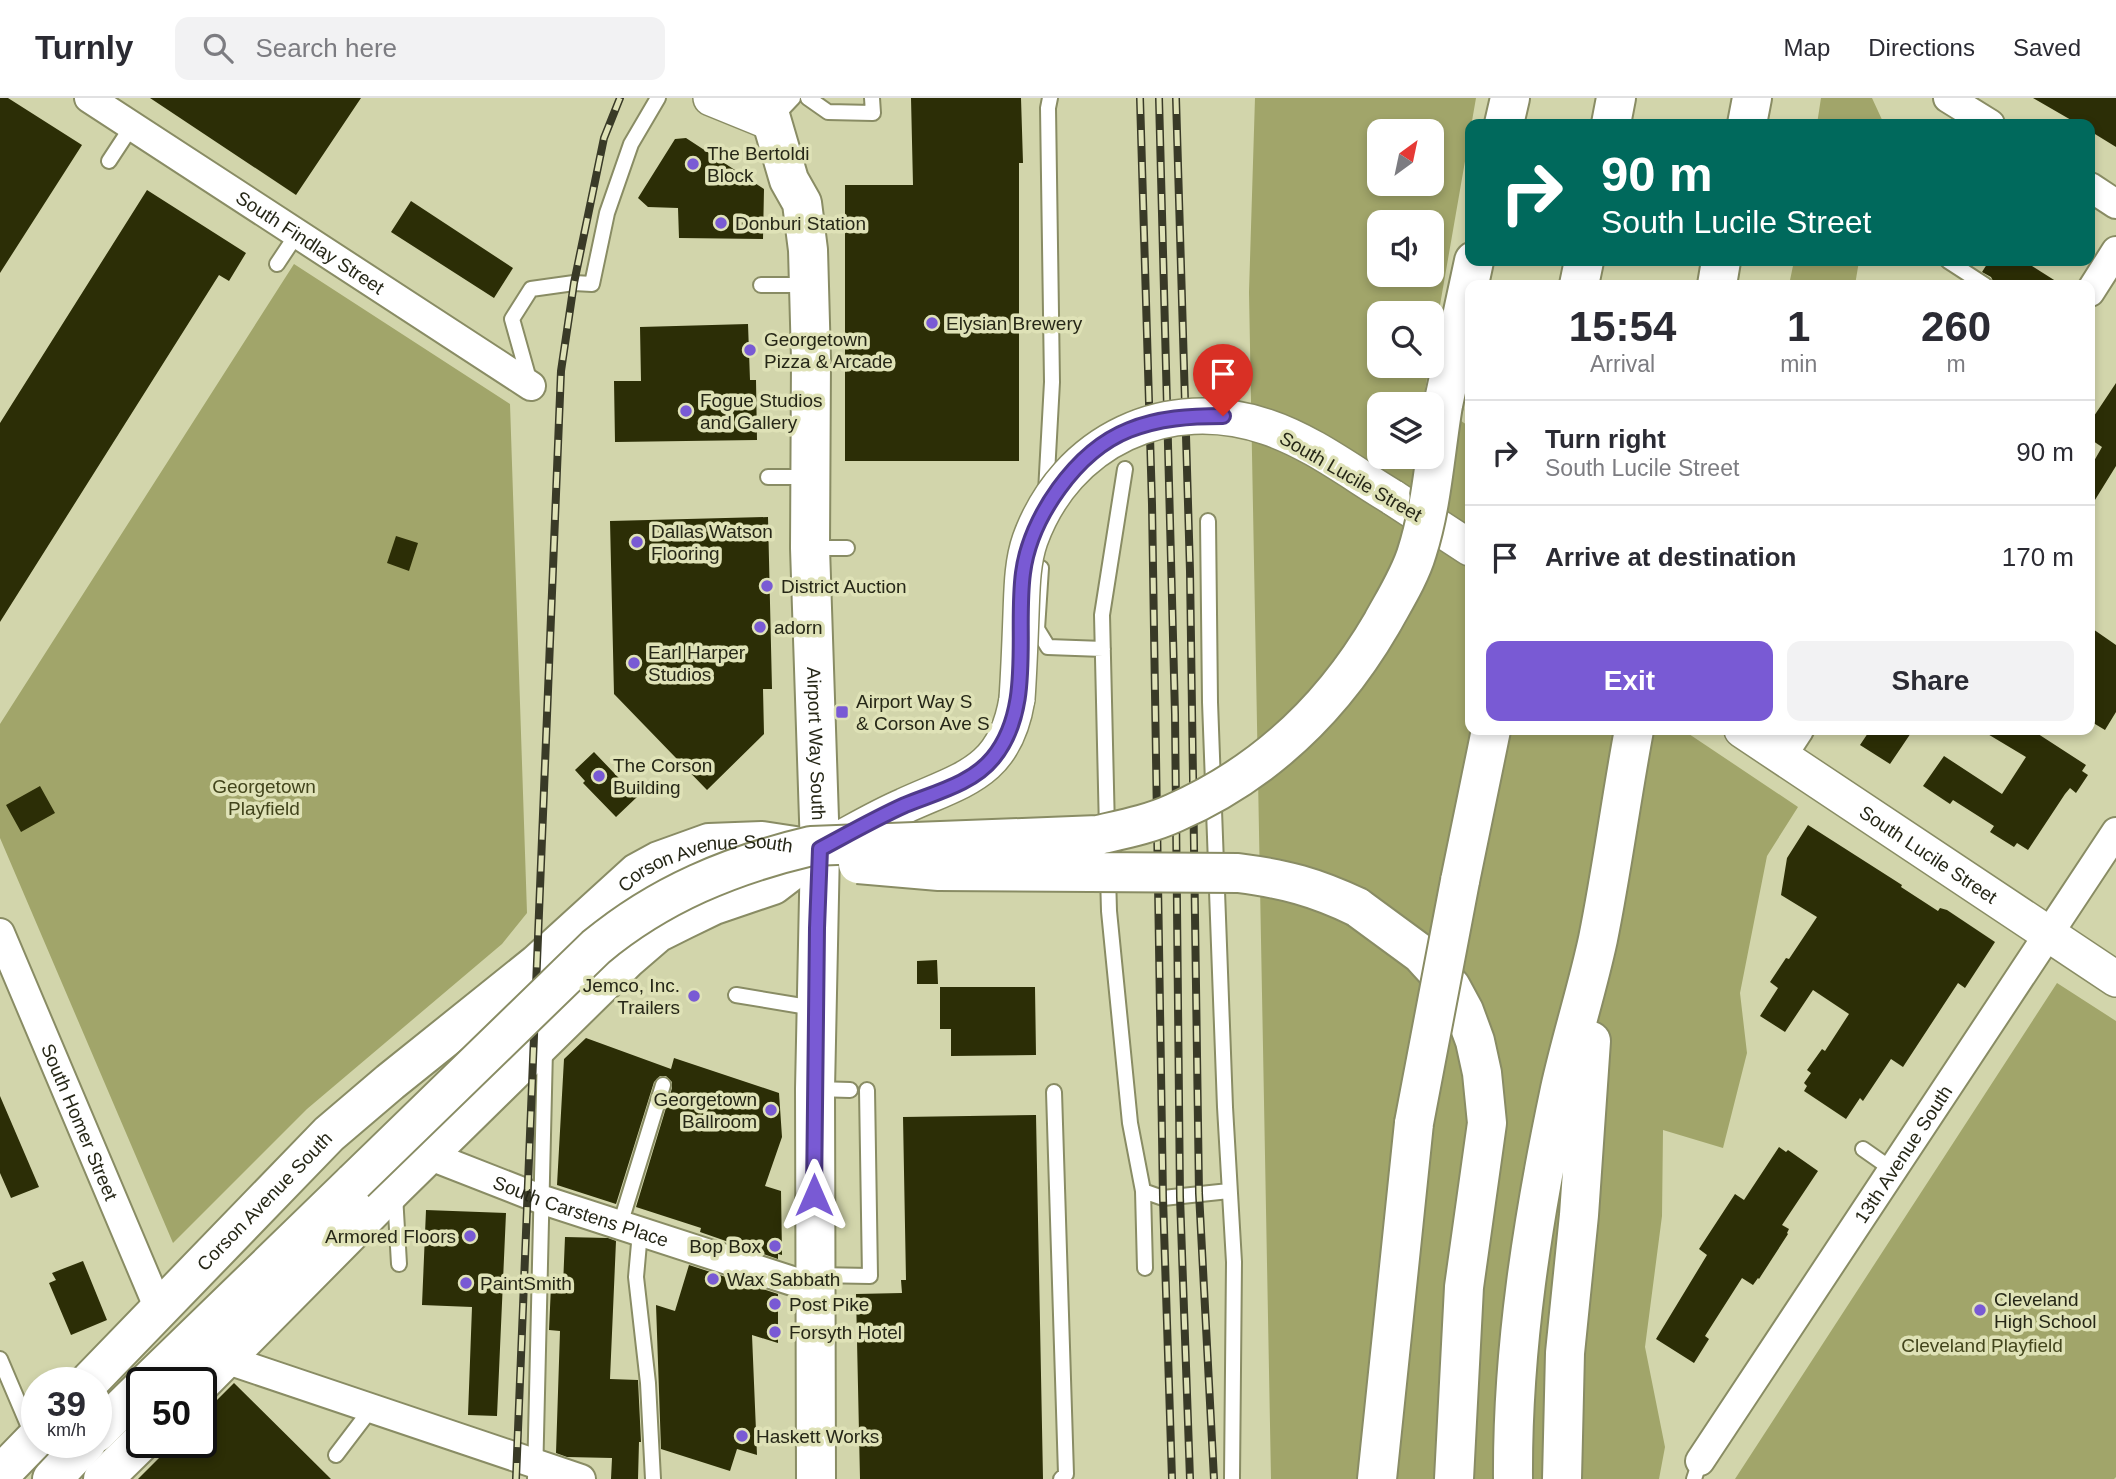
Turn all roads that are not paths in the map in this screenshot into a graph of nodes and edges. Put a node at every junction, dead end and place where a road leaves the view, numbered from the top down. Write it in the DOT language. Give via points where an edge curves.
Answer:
graph roads {
  1 [pos="89,98"];
  2 [pos="658,98"];
  3 [pos="711,98"];
  4 [pos="807,98"];
  5 [pos="872,98"];
  6 [pos="1050,98"];
  7 [pos="1510,98"];
  8 [pos="1616,98"];
  9 [pos="1752,98"];
  10 [pos="1948,98"];
  11 [pos="776,106"];
  12 [pos="1505,119"];
  13 [pos="1612,119"];
  14 [pos="1748,119"];
  15 [pos="1982,119"];
  16 [pos="132,126"];
  17 [pos="109,161"];
  18 [pos="2095,190"];
  19 [pos="2116,204"];
  20 [pos="297,234"];
  21 [pos="2116,251"];
  22 [pos="277,264"];
  23 [pos="1956,266"];
  24 [pos="1977,280"];
  25 [pos="2095,284"];
  26 [pos="761,285"];
  27 [pos="808,285"];
  28 [pos="1465,303"];
  29 [pos="531,386"];
  30 [pos="1125,470"];
  31 [pos="768,477"];
  32 [pos="810,477"];
  33 [pos="1208,521"];
  34 [pos="1465,545"];
  35 [pos="810,548"];
  36 [pos="847,548"];
  37 [pos="1103,649"];
  38 [pos="1490,735"];
  39 [pos="1761,735"];
  40 [pos="1632,742"];
  41 [pos="1791,743"];
  42 [pos="2116,832"];
  43 [pos="820,849"];
  44 [pos="766,857"];
  45 [pos="0,933"];
  46 [pos="2048,935"];
  47 [pos="1597,940"];
  48 [pos="2116,979"];
  49 [pos="736,995"];
  50 [pos="816,1009"];
  51 [pos="546,1038"];
  52 [pos="436,1047"];
  53 [pos="663,1085"];
  54 [pos="867,1090"];
  55 [pos="1054,1091"];
  56 [pos="487,1097"];
  57 [pos="1863,1149"];
  58 [pos="428,1155"];
  59 [pos="1893,1170"];
  60 [pos="394,1187"];
  61 [pos="1143,1191"];
  62 [pos="1229,1191"];
  63 [pos="543,1200"];
  64 [pos="630,1228"];
  65 [pos="399,1264"];
  66 [pos="1145,1268"];
  67 [pos="814,1282"];
  68 [pos="159,1309"];
  69 [pos="1391,1339"];
  70 [pos="0,1359"];
  71 [pos="103,1367"];
  72 [pos="163,1367"];
  73 [pos="217,1367"];
  74 [pos="217,1372"];
  75 [pos="126,1404"];
  76 [pos="21,1406"];
  77 [pos="371,1409"];
  78 [pos="112,1417"];
  79 [pos="21,1453"];
  80 [pos="336,1455"];
  81 [pos="126,1457"];
  82 [pos="72,1458"];
  83 [pos="1697,1470"];
  84 [pos="536,1471"];
  85 [pos="0,1475"];
  86 [pos="655,1478"];
  87 [pos="52,1479"];
  88 [pos="103,1479"];
  89 [pos="581,1479"];
  90 [pos="816,1479"];
  91 [pos="1061,1479"];
  92 [pos="1232,1479"];
  93 [pos="1377,1479"];
  94 [pos="1394,1479"];
  95 [pos="1454,1479"];
  96 [pos="1513,1479"];
  97 [pos="1562,1479"];
  1 -- 16 [label="street, South Findlay Street"];
  2 -- 29 [label="lane" via="631,144 607,213 592,284 531,289 512,319"];
  3 -- 11 [label="street"];
  4 -- 5 [label="lane" via="828,112 873,113"];
  6 -- 37 [label="lane" via="1052,382 1037,629 1048,647"];
  7 -- 12 [label="main road"];
  8 -- 13 [label="main road"];
  9 -- 14 [label="main road"];
  10 -- 15 [label="street"];
  11 -- 27 [label="main road, Airport Way South" via="789,180 802,203 807,228"];
  16 -- 17 [label="lane"];
  16 -- 20 [label="street, South Findlay Street"];
  18 -- 19 [label="street"];
  20 -- 22 [label="lane"];
  20 -- 29 [label="street, South Findlay Street"];
  21 -- 25 [label="street"];
  23 -- 24 [label="lane"];
  26 -- 27 [label="lane"];
  27 -- 32 [label="main road, Airport Way South"];
  28 -- 44 [label="main road, bridge" via="1417,552 1364,653 1322,708 1281,747 1248,773 1172,814 1098,835 811,846"];
  30 -- 37 [label="lane" via="1102,615"];
  31 -- 32 [label="lane"];
  32 -- 35 [label="main road, Airport Way South"];
  33 -- 62 [label="lane" via="1210,702"];
  34 -- 43 [label="street, South Lucile Street, bridge" via="1313,449 1267,427 1223,416 1196,416 1163,419 1127,431 1079,465 1042,515 1030,541 1023,573 1014,720 992,759 971,777"];
  35 -- 36 [label="lane"];
  35 -- 43 [label="main road, Airport Way South"];
  37 -- 61 [label="lane" via="1109,911 1130,1123"];
  38 -- 69 [label="main road, bridge" via="1414,1123"];
  39 -- 41 [label="street, South Lucile Street"];
  40 -- 47 [label="main road"];
  41 -- 46 [label="street, South Lucile Street"];
  42 -- 46 [label="street, 13th Avenue South"];
  43 -- 50 [label="main road, Airport Way South"];
  43 -- 51 [label="main road, Corson Avenue South" via="773,885 714,905 657,933"];
  43 -- 52 [label="main road, Corson Avenue South" via="762,841 715,843 659,861 637,873"];
  44 -- 72 [label="main road, bridge" via="704,880 662,902 596,947"];
  44 -- 95 [label="main road, bridge" via="939,871 1275,877 1308,885 1357,907 1421,954 1464,1011 1482,1073 1487,1123 1464,1287"];
  45 -- 68 [label="street, South Homer Street"];
  46 -- 48 [label="street, South Lucile Street"];
  46 -- 59 [label="street, 13th Avenue South"];
  47 -- 96 [label="main road" via="1561,1087 1535,1222 1519,1331"];
  47 -- 97 [label="main road" via="1565,1353"];
  49 -- 50 [label="lane"];
  50 -- 67 [label="main road, Airport Way South" via="832,1089"];
  51 -- 56 [label="main road, Corson Avenue South"];
  51 -- 63 [label="lane"];
  52 -- 56 [label="main road"];
  52 -- 68 [label="main road, Corson Avenue South" via="330,1135"];
  53 -- 64 [label="lane"];
  54 -- 67 [label="lane" via="870,1276"];
  55 -- 91 [label="lane" via="1066,1474"];
  56 -- 58 [label="main road, Corson Avenue South"];
  57 -- 59 [label="lane"];
  58 -- 60 [label="main road, Corson Avenue South"];
  58 -- 63 [label="street, South Carstens Place"];
  59 -- 83 [label="street, 13th Avenue South"];
  60 -- 65 [label="lane"];
  60 -- 73 [label="main road, Corson Avenue South"];
  61 -- 62 [label="lane" via="1163,1198"];
  61 -- 66 [label="lane"];
  62 -- 92 [label="lane" via="1234,1262"];
  63 -- 64 [label="street, South Carstens Place"];
  63 -- 84 [label="lane"];
  64 -- 67 [label="street, South Carstens Place"];
  64 -- 86 [label="lane"];
  67 -- 90 [label="main road, Airport Way South"];
  68 -- 71 [label="main road, Corson Avenue South"];
  69 -- 93 [label="main road"];
  69 -- 94 [label="main road"];
  70 -- 76 [label="lane"];
  74 -- 77 [label="street"];
  75 -- 78 [label="main road"];
  77 -- 80 [label="lane"];
  77 -- 84 [label="street"];
  79 -- 85 [label="main road"];
  81 -- 88 [label="main road"];
  82 -- 87 [label="main road"];
  84 -- 89 [label="street"];
}
